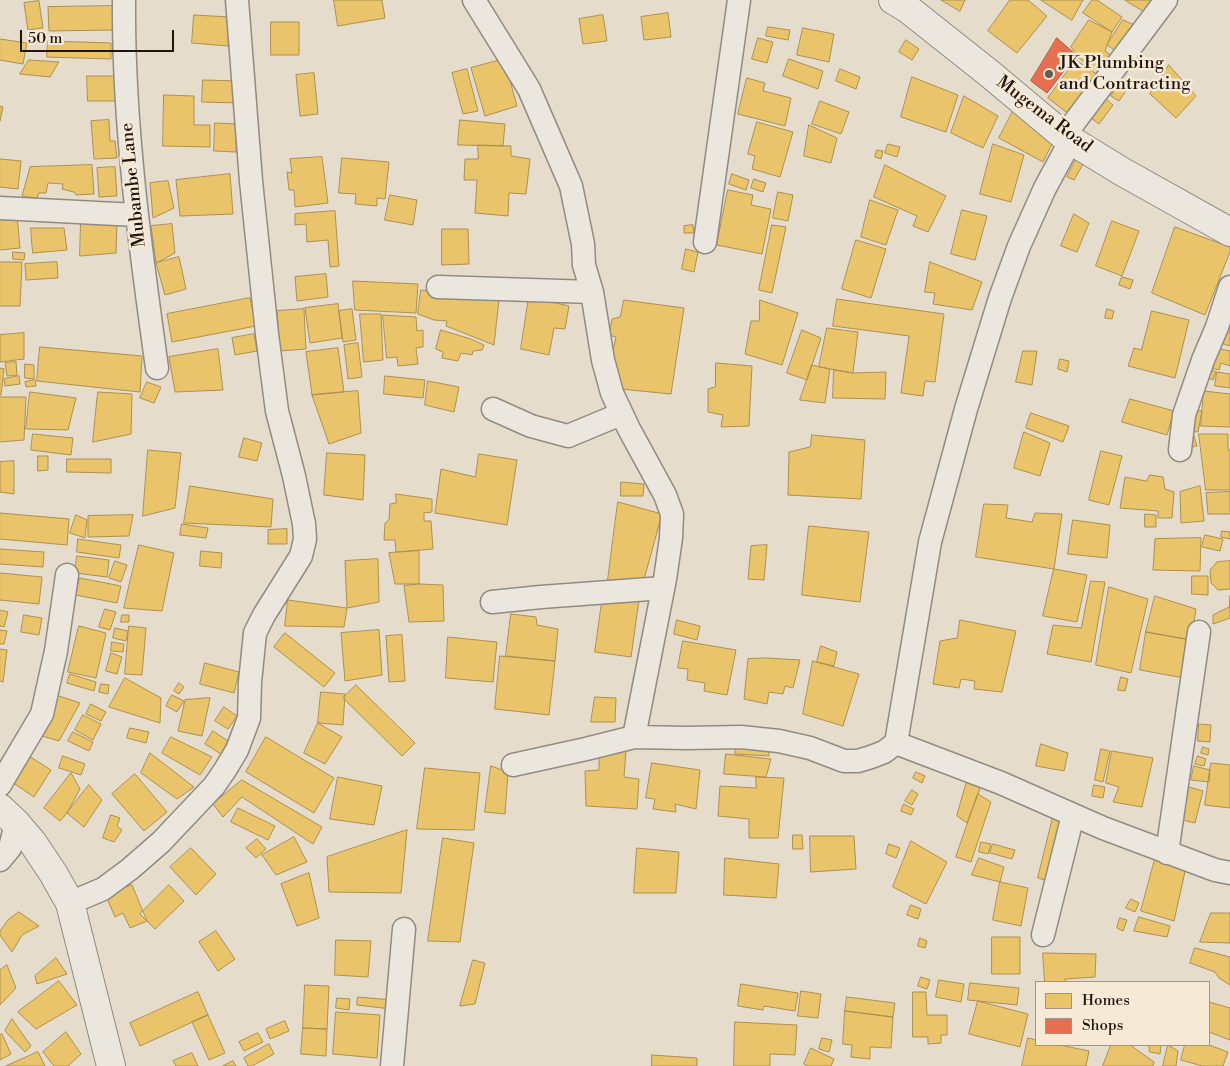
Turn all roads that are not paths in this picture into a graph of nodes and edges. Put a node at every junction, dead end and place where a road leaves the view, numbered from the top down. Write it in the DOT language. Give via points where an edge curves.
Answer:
graph roads {
  1 [pos="124,0"];
  2 [pos="237,0"];
  3 [pos="474,0"];
  4 [pos="739,0"];
  5 [pos="1166,0"];
  6 [pos="904,3"];
  7 [pos="1067,138"];
  8 [pos="0,208"];
  9 [pos="136,215"];
  10 [pos="1230,232"];
  11 [pos="704,242"];
  12 [pos="1230,287"];
  13 [pos="438,288"];
  14 [pos="592,292"];
  15 [pos="157,368"];
  16 [pos="493,409"];
  17 [pos="620,414"];
  18 [pos="1180,450"];
  19 [pos="68,575"];
  20 [pos="663,588"];
  21 [pos="492,602"];
  22 [pos="1199,632"];
  23 [pos="634,736"];
  24 [pos="896,743"];
  25 [pos="513,765"];
  26 [pos="0,785"];
  27 [pos="1073,815"];
  28 [pos="8,816"];
  29 [pos="1167,853"];
  30 [pos="0,860"];
  31 [pos="1230,873"];
  32 [pos="70,903"];
  33 [pos="404,929"];
  34 [pos="1043,935"];
  35 [pos="111,1066"];
  36 [pos="392,1066"];
  1 -- 9 [label="street, Mubambe Lane" via="128,121"];
  2 -- 32 [label="street" via="267,334 277,411 294,476 305,539 301,556 255,633 249,718 237,750 225,770 161,842 130,869 103,889"];
  3 -- 14 [label="street" via="529,89 560,158 571,186 584,266"];
  4 -- 11 [label="street"];
  5 -- 7 [label="street"];
  6 -- 7 [label="street, Mugema Road"];
  7 -- 10 [label="street, Mugema Road"];
  7 -- 24 [label="street" via="1019,246 966,409 930,542"];
  8 -- 9 [label="street"];
  9 -- 15 [label="street, Mubambe Lane"];
  12 -- 18 [label="street" via="1184,415"];
  13 -- 14 [label="street"];
  14 -- 17 [label="street" via="603,360"];
  16 -- 17 [label="street" via="531,426 568,436"];
  17 -- 20 [label="street" via="665,495 672,514"];
  19 -- 26 [label="street" via="42,714"];
  20 -- 21 [label="street"];
  20 -- 23 [label="street"];
  22 -- 29 [label="street"];
  23 -- 24 [label="street" via="740,737 779,741 844,761 871,758"];
  23 -- 25 [label="street"];
  24 -- 27 [label="street" via="1001,783"];
  27 -- 29 [label="street"];
  27 -- 34 [label="street"];
  28 -- 30 [label="street" via="10,848"];
  28 -- 32 [label="street" via="33,843"];
  29 -- 31 [label="street"];
  32 -- 35 [label="street"];
  33 -- 36 [label="street"];
}
